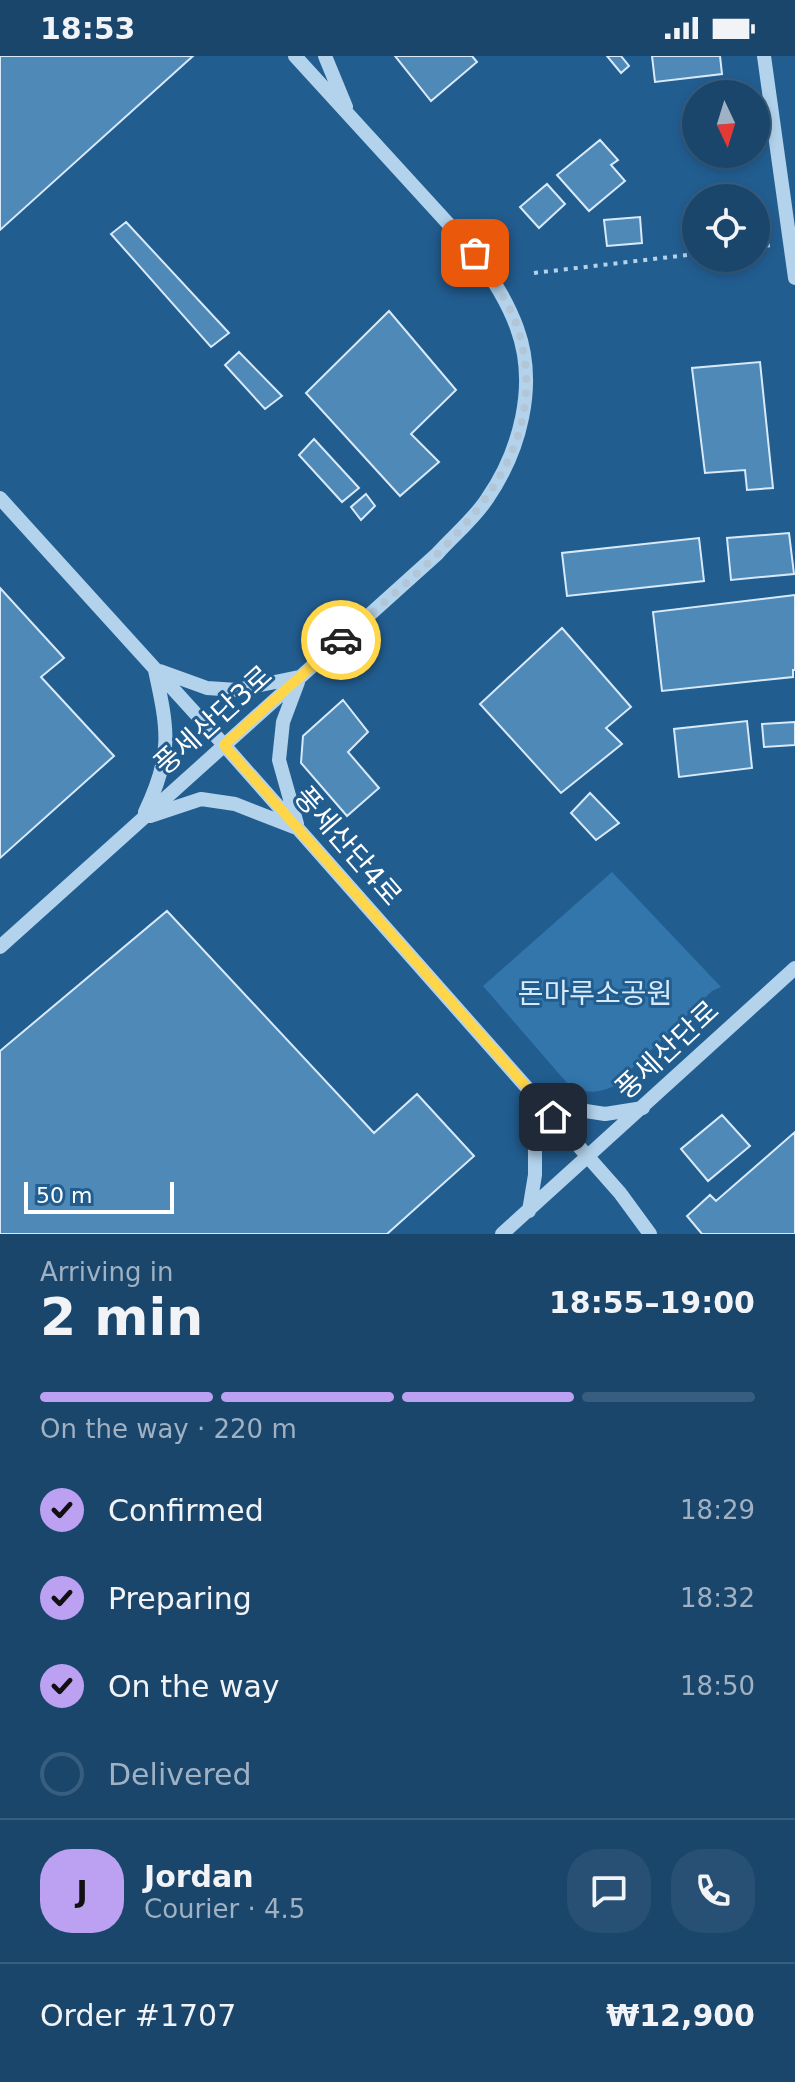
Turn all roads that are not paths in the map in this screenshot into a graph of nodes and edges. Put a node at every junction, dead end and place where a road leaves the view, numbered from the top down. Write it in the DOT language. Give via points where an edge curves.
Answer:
graph roads {
  1 [pos="295,56"];
  2 [pos="325,56"];
  3 [pos="764,56"];
  4 [pos="349,115"];
  5 [pos="795,278"];
  6 [pos="0,498"];
  7 [pos="155,670"];
  8 [pos="299,677"];
  9 [pos="224,745"];
  10 [pos="142,819"];
  11 [pos="298,828"];
  12 [pos="0,947"];
  13 [pos="795,968"];
  14 [pos="535,1097"];
  15 [pos="643,1108"];
  16 [pos="589,1158"];
  17 [pos="529,1211"];
  18 [pos="502,1234"];
  19 [pos="650,1234"];
  1 -- 4 [label="street, 풍세산단3로"];
  2 -- 4 [label="street"];
  3 -- 5 [label="street"];
  4 -- 8 [label="street, 풍세산단3로" via="475,253 500,289 526,366 524,415 511,459 486,501 437,554"];
  6 -- 7 [label="street, 풍세산단4로"];
  7 -- 8 [label="street" via="207,688 237,690"];
  7 -- 9 [label="street, 풍세산단4로"];
  7 -- 10 [label="street" via="167,748 160,781"];
  8 -- 9 [label="street, 풍세산단3로"];
  8 -- 11 [label="street" via="283,722 279,760"];
  9 -- 10 [label="street, 풍세산단3로"];
  9 -- 11 [label="street, 풍세산단4로"];
  10 -- 11 [label="street" via="201,799 235,804"];
  10 -- 12 [label="street, 풍세산단3로"];
  11 -- 14 [label="street, 풍세산단4로"];
  13 -- 15 [label="street, 풍세산단로"];
  14 -- 15 [label="street" via="605,1114"];
  14 -- 16 [label="street, 풍세산단4로"];
  14 -- 17 [label="street" via="535,1175"];
  15 -- 16 [label="street, 풍세산단로"];
  16 -- 17 [label="street, 풍세산단로"];
  16 -- 19 [label="street, 풍세산단4로"];
  17 -- 18 [label="street, 풍세산단로"];
}
